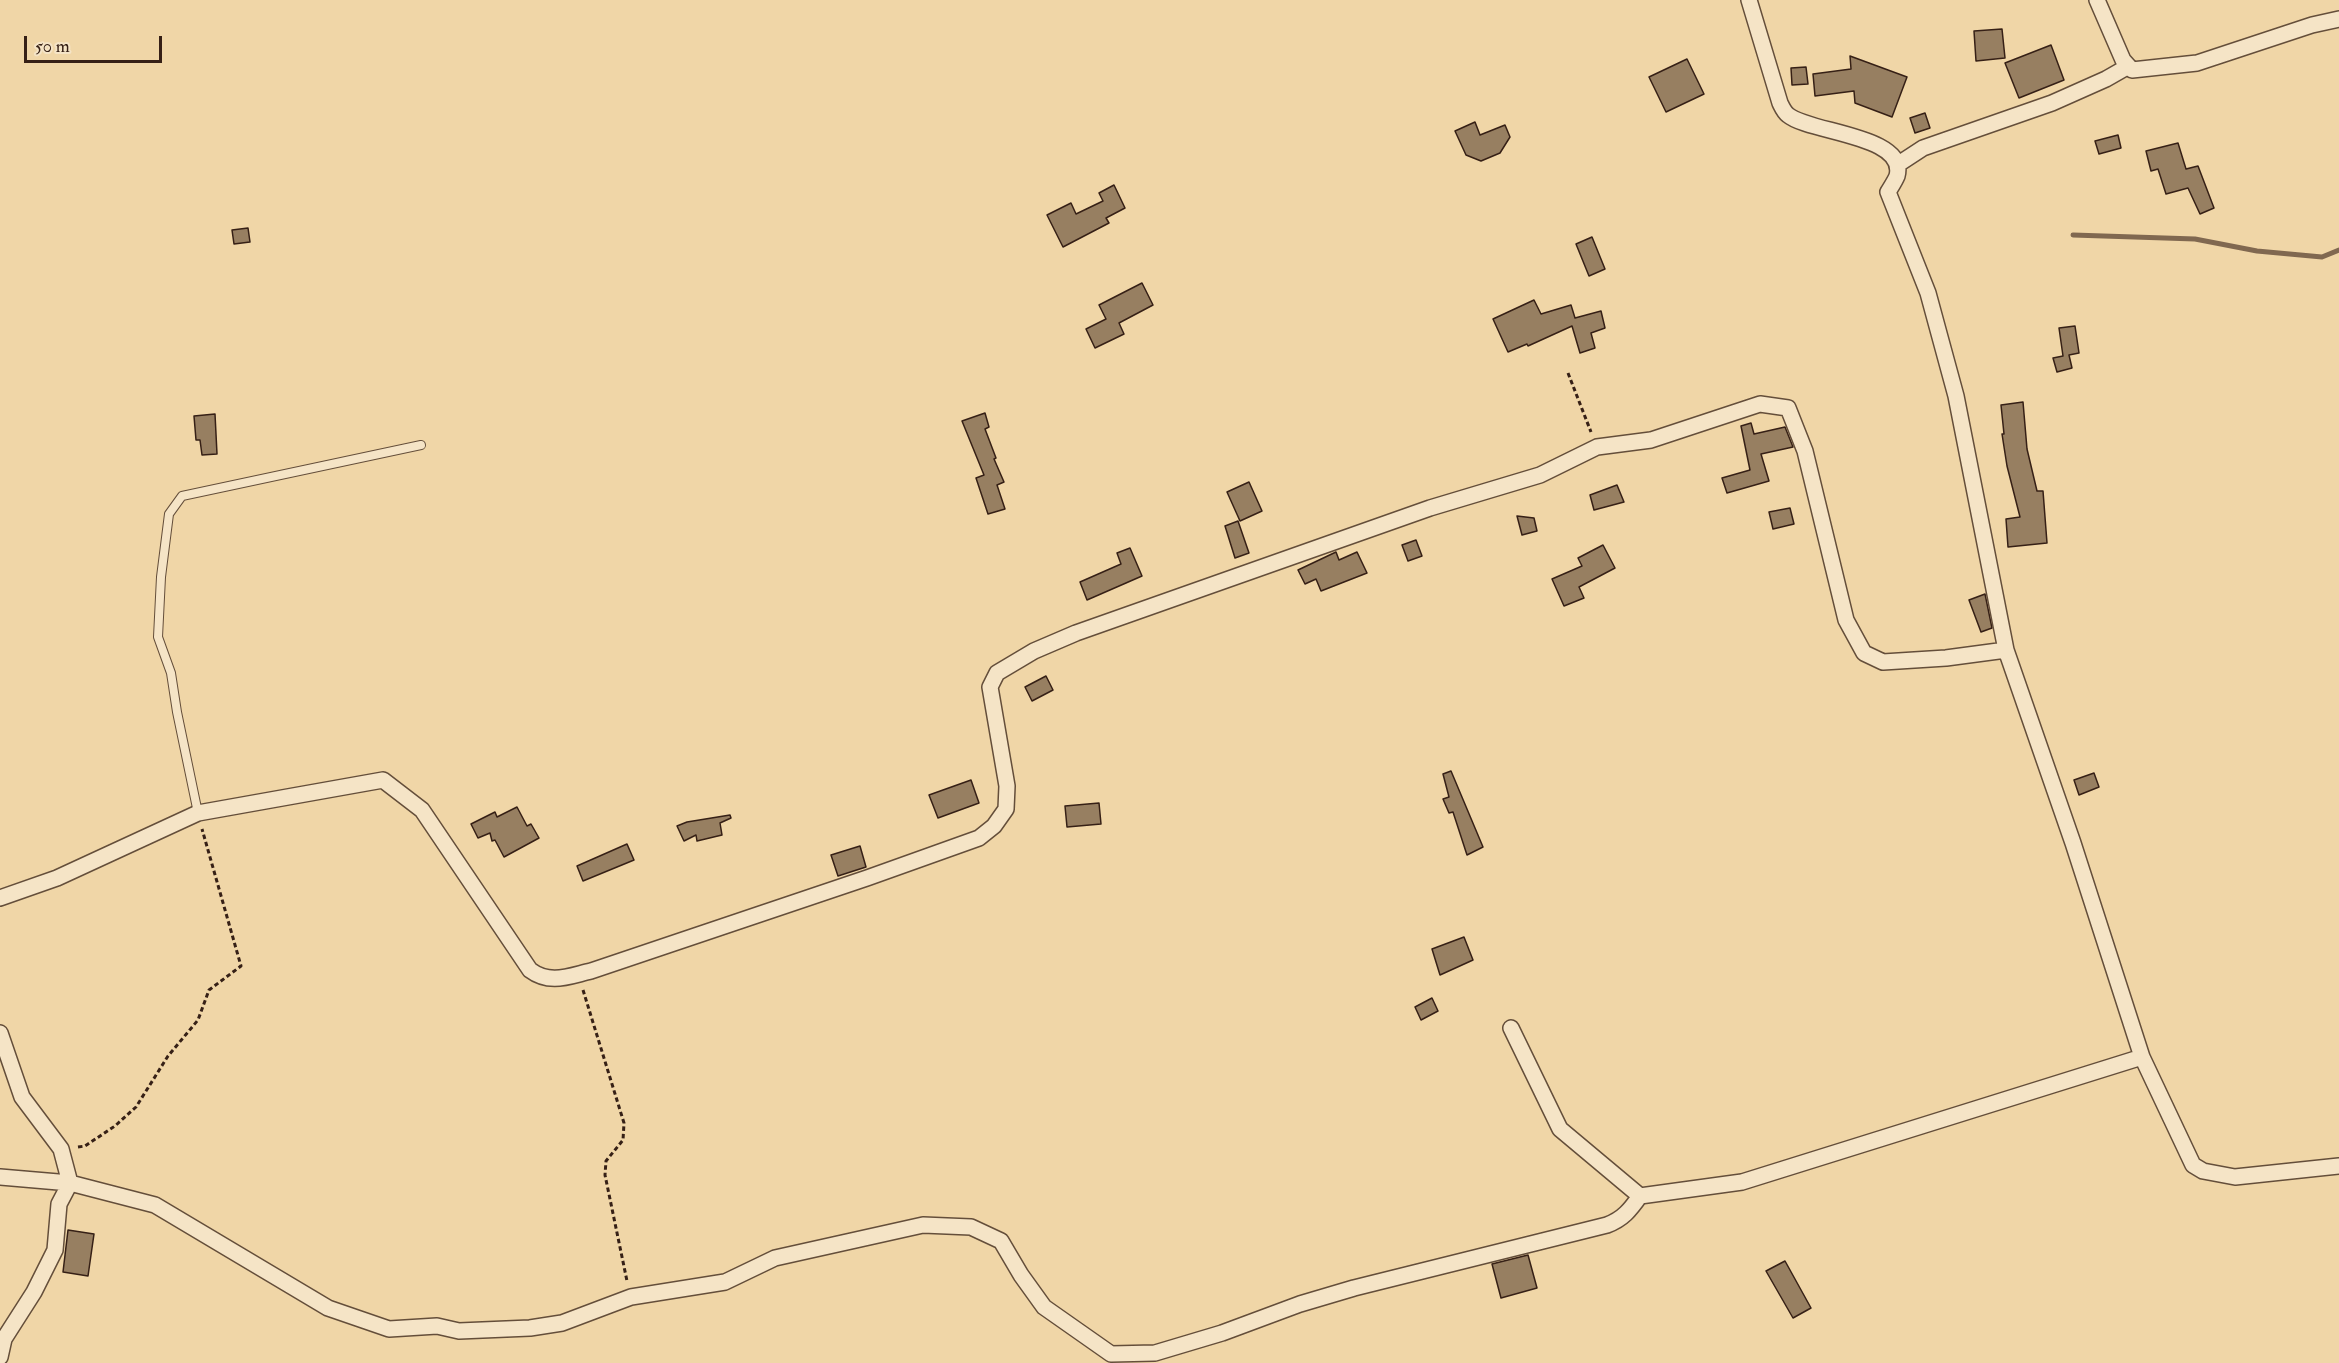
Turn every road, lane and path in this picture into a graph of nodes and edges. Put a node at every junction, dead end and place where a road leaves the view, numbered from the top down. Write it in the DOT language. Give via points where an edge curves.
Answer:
graph roads {
  1 [pos="1749,0"];
  2 [pos="2097,0"];
  3 [pos="2339,19"];
  4 [pos="2127,67"];
  5 [pos="1897,165"];
  6 [pos="1568,373"];
  7 [pos="421,445"];
  8 [pos="1597,447"];
  9 [pos="2006,650"];
  10 [pos="198,813"];
  11 [pos="0,898"];
  12 [pos="578,974"];
  13 [pos="1511,1028"];
  14 [pos="0,1033"];
  15 [pos="2142,1057"];
  16 [pos="61,1149"];
  17 [pos="2339,1166"];
  18 [pos="0,1177"];
  19 [pos="70,1183"];
  20 [pos="1640,1196"];
  21 [pos="631,1298"];
  22 [pos="0,1358"];
  1 -- 5 [label="street" via="1779,104 1787,114 1801,122 1875,143 1893,156"];
  2 -- 4 [label="street"];
  3 -- 4 [label="street" via="2197,63 2132,70"];
  4 -- 5 [label="street" via="2052,103 1923,148"];
  5 -- 9 [label="street" via="1897,176 1888,192 1928,293 1956,396"];
  6 -- 8 [label="path"];
  7 -- 10 [label="lane" via="182,496 169,514 158,637 171,673"];
  8 -- 9 [label="street" via="1651,440 1760,404 1788,408 1805,451 1846,620 1864,653 1883,662"];
  8 -- 12 [label="street" via="1540,475 1366,530 1034,651 997,673 990,687 1007,786 1006,810 979,838"];
  9 -- 15 [label="street"];
  10 -- 11 [label="street" via="57,878"];
  10 -- 12 [label="street" via="383,780 422,810 530,970 540,978"];
  10 -- 16 [label="path" via="241,966 209,990 198,1020 168,1056 135,1107 85,1146"];
  12 -- 21 [label="path" via="624,1124 623,1140 606,1161 605,1175"];
  13 -- 20 [label="street" via="1560,1129"];
  14 -- 16 [label="street" via="22,1097"];
  15 -- 17 [label="street" via="2193,1165 2203,1171 2235,1177"];
  15 -- 20 [label="street" via="1742,1182"];
  16 -- 19 [label="street"];
  18 -- 19 [label="street"];
  19 -- 21 [label="street" via="155,1205 328,1308 389,1329 530,1329 562,1323"];
  19 -- 22 [label="street" via="59,1204 55,1250 4,1339"];
  20 -- 21 [label="street" via="1619,1220 1607,1225 1354,1288 1155,1353 1111,1354 1077,1331 1044,1307 1000,1241 971,1227 923,1225 775,1258 725,1282"];
}
